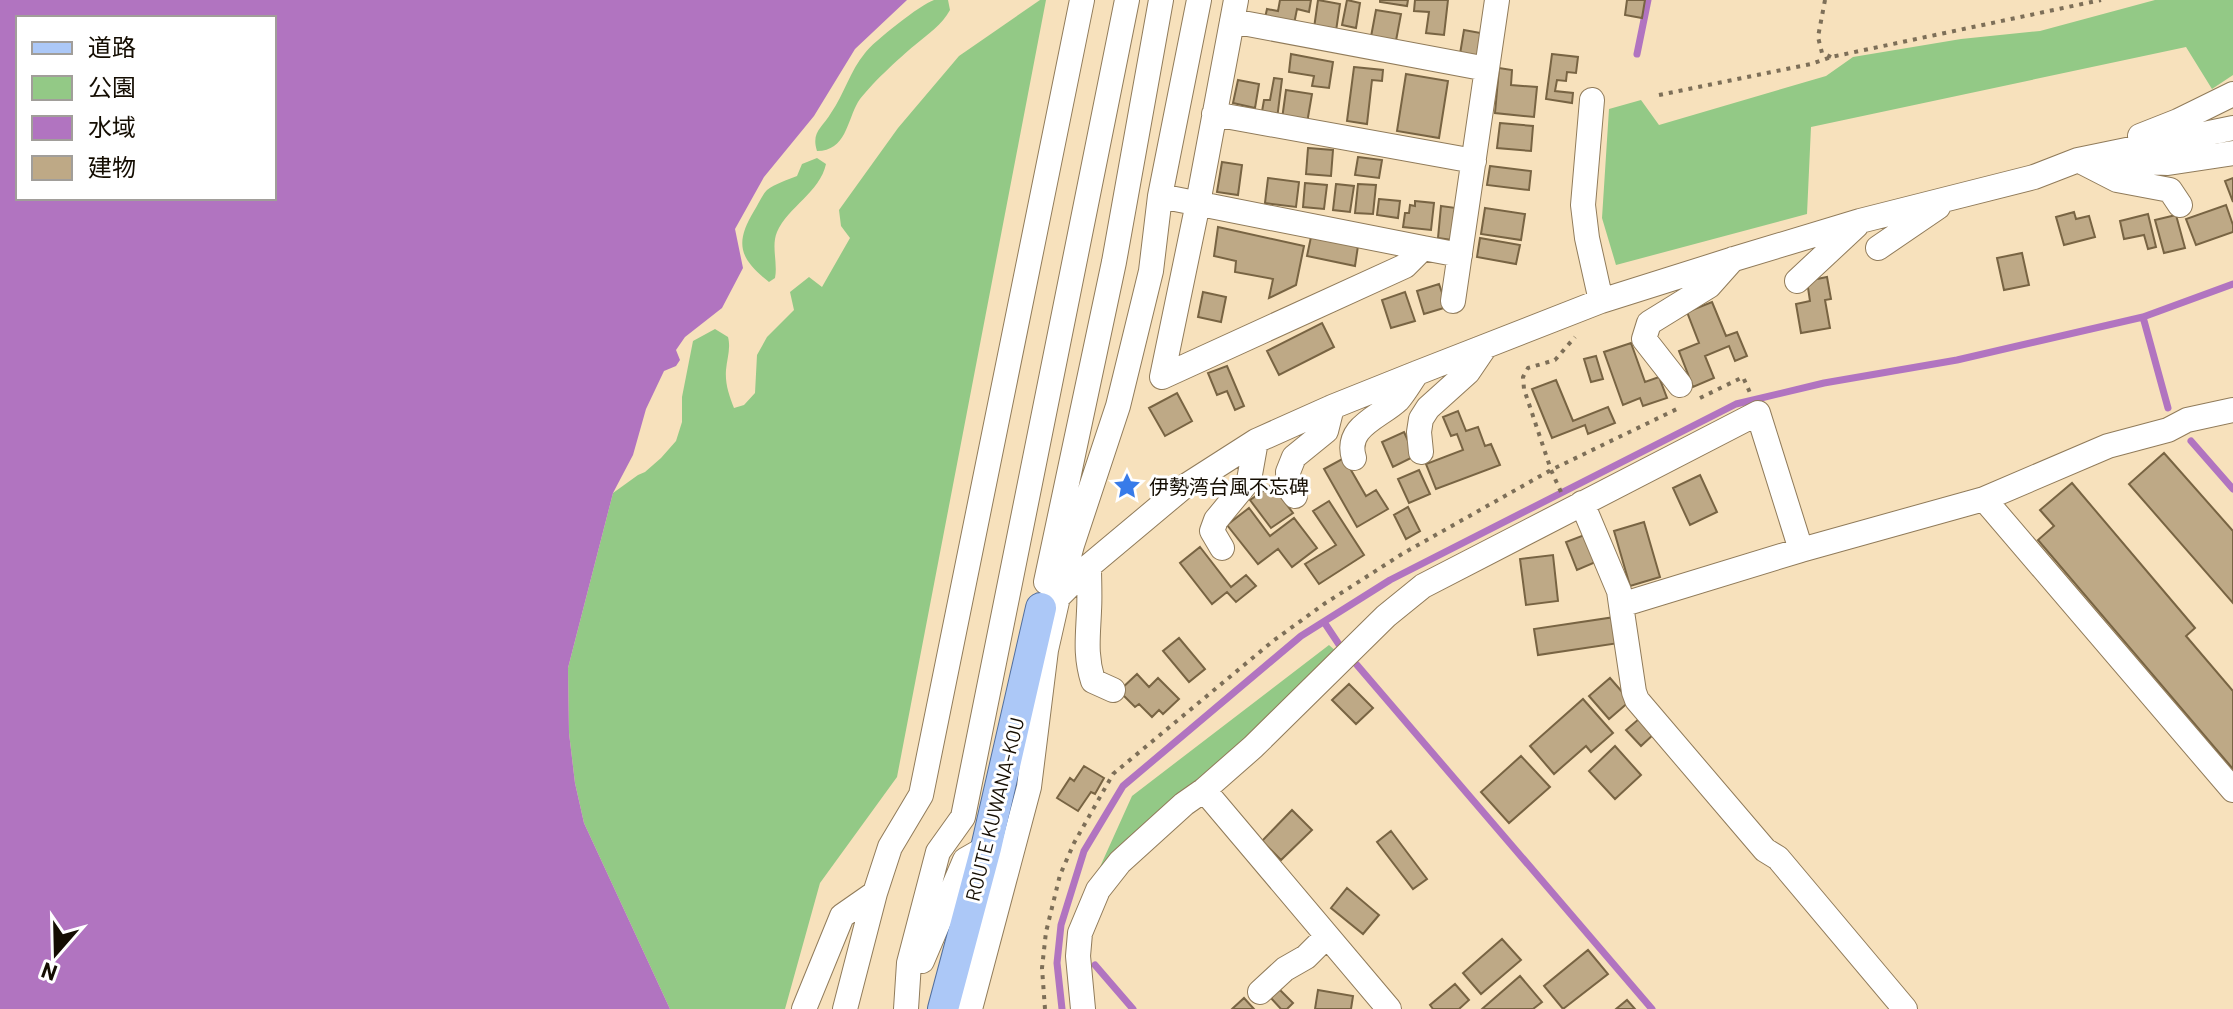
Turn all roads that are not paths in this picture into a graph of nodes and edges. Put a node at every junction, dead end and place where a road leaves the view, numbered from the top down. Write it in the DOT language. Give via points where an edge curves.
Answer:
graph roads {
  1 [pos="1082,0"];
  2 [pos="1127,0"];
  3 [pos="1161,0"];
  4 [pos="1199,0"];
  5 [pos="1497,0"];
  6 [pos="1234,10"];
  7 [pos="1487,69"];
  8 [pos="2233,94"];
  9 [pos="1592,100"];
  10 [pos="1214,114"];
  11 [pos="2233,128"];
  12 [pos="2233,153"];
  13 [pos="2078,160"];
  14 [pos="1474,161"];
  15 [pos="1160,196"];
  16 [pos="1950,198"];
  17 [pos="1198,203"];
  18 [pos="2180,205"];
  19 [pos="1860,221"];
  20 [pos="1423,248"];
  21 [pos="1878,248"];
  22 [pos="1460,255"];
  23 [pos="1734,259"];
  24 [pos="1797,281"];
  25 [pos="1453,301"];
  26 [pos="1601,301"];
  27 [pos="1485,347"];
  28 [pos="1417,373"];
  29 [pos="1680,385"];
  30 [pos="1332,407"];
  31 [pos="2233,410"];
  32 [pos="1256,441"];
  33 [pos="1421,452"];
  34 [pos="1354,458"];
  35 [pos="1295,496"];
  36 [pos="1984,499"];
  37 [pos="1582,503"];
  38 [pos="1222,548"];
  39 [pos="1801,550"];
  40 [pos="1089,566"];
  41 [pos="1049,602"];
  42 [pos="1621,605"];
  43 [pos="1113,690"];
  44 [pos="1204,790"];
  45 [pos="2233,790"];
  46 [pos="986,848"];
  47 [pos="875,893"];
  48 [pos="1327,936"];
  49 [pos="1306,957"];
  50 [pos="1297,987"];
  51 [pos="1260,992"];
  52 [pos="907,1002"];
  53 [pos="1386,1008"];
  54 [pos="804,1009"];
  55 [pos="845,1009"];
  56 [pos="943,1009"];
  57 [pos="970,1009"];
  58 [pos="1083,1009"];
  59 [pos="1905,1009"];
  1 -- 47 [label="street" via="921,795 890,847"];
  2 -- 52 [label="street" via="963,817 938,852 909,963"];
  3 -- 41 [label="street"];
  4 -- 15 [label="street"];
  5 -- 7 [label="street"];
  6 -- 7 [label="street"];
  6 -- 10 [label="street"];
  7 -- 14 [label="street"];
  8 -- 13 [label="street"];
  9 -- 26 [label="street" via="1583,205"];
  10 -- 14 [label="street"];
  10 -- 17 [label="street"];
  11 -- 13 [label="street"];
  12 -- 13 [label="street" via="2168,163"];
  13 -- 16 [label="street"];
  13 -- 18 [label="street" via="2117,180 2170,190"];
  14 -- 22 [label="street"];
  15 -- 17 [label="street"];
  15 -- 41 [label="street" via="1151,271 1118,406"];
  16 -- 19 [label="street"];
  16 -- 21 [label="street"];
  17 -- 20 [label="street"];
  17 -- 20 [label="street" via="1162,377 1405,266"];
  19 -- 23 [label="street"];
  19 -- 24 [label="street"];
  20 -- 22 [label="street"];
  22 -- 25 [label="street"];
  23 -- 26 [label="street"];
  23 -- 29 [label="street" via="1709,286 1649,323 1644,339"];
  26 -- 27 [label="street"];
  27 -- 28 [label="street"];
  27 -- 33 [label="street" via="1421,419"];
  28 -- 30 [label="street"];
  28 -- 34 [label="street" via="1399,399 1359,429 1352,441"];
  30 -- 32 [label="street"];
  30 -- 35 [label="street" via="1326,431 1294,457 1288,472"];
  31 -- 36 [label="street" via="2108,446"];
  32 -- 38 [label="street" via="1249,480 1212,531"];
  32 -- 40 [label="street" via="1181,489"];
  36 -- 39 [label="street"];
  36 -- 45 [label="street"];
  37 -- 39 [label="street" via="1758,413"];
  37 -- 42 [label="street"];
  37 -- 44 [label="street" via="1423,586"];
  39 -- 42 [label="street"];
  40 -- 41 [label="street"];
  40 -- 43 [label="street" via="1088,665 1093,681"];
  41 -- 46 [label="main road, ROUTE KUWANA-KOU"];
  41 -- 57 [label="street" via="1029,787"];
  42 -- 59 [label="street" via="1637,700"];
  44 -- 48 [label="street"];
  44 -- 58 [label="street" via="1120,862 1098,890 1080,933"];
  46 -- 52 [label="street" via="965,860"];
  46 -- 56 [label="main road, ROUTE KUWANA-KOU"];
  47 -- 54 [label="street" via="842,916"];
  47 -- 55 [label="street"];
  48 -- 49 [label="street"];
  48 -- 53 [label="street"];
  49 -- 50 [label="street"];
  49 -- 51 [label="street"];
}
